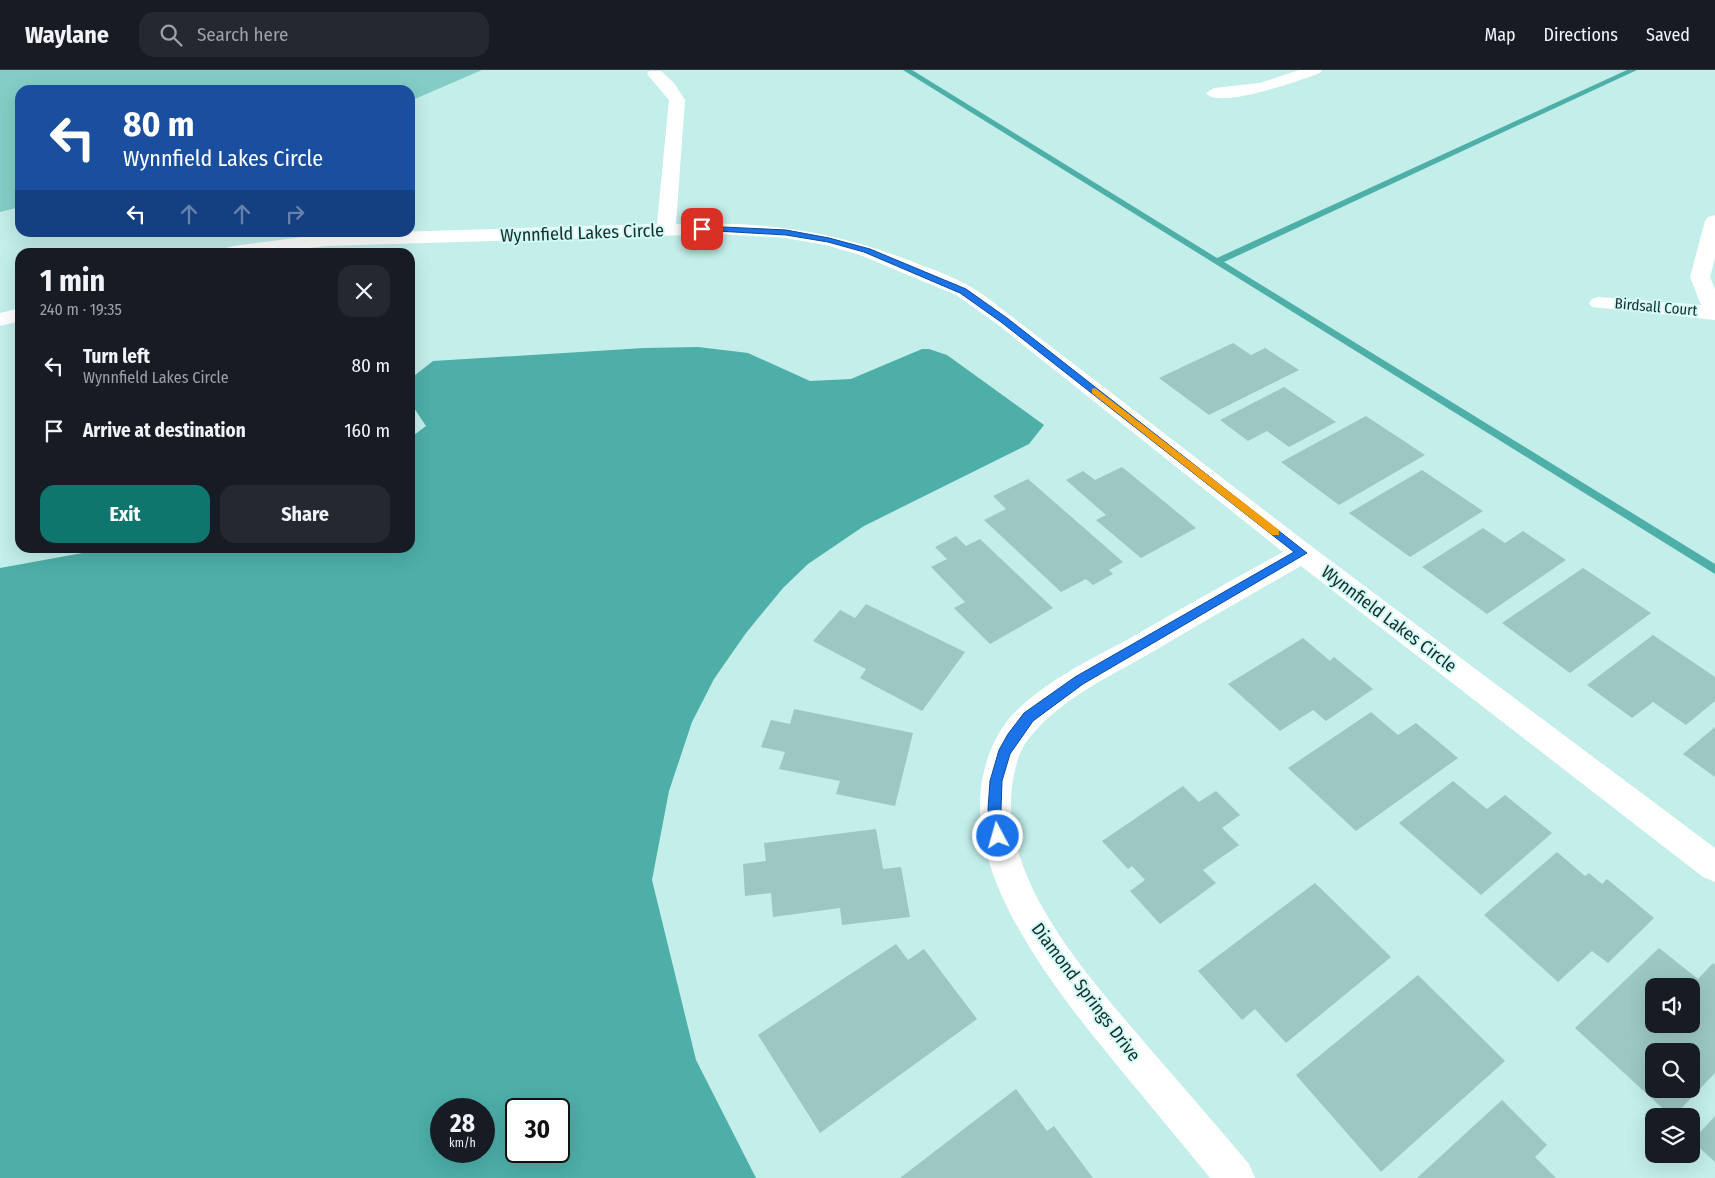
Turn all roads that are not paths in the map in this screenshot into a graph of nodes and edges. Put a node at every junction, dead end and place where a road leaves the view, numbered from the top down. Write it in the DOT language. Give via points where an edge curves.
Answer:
graph roads {
  1 [pos="1314,70"];
  2 [pos="655,74"];
  3 [pos="1214,93"];
  4 [pos="1715,221"];
  5 [pos="666,230"];
  6 [pos="264,248"];
  7 [pos="1600,302"];
  8 [pos="1714,313"];
  9 [pos="15,316"];
  10 [pos="0,320"];
  11 [pos="1302,553"];
  12 [pos="1715,867"];
  13 [pos="1235,1178"];
  1 -- 3 [label="street" via="1262,88"];
  2 -- 5 [label="street" via="677,100"];
  4 -- 8 [label="street" via="1700,277"];
  5 -- 6 [label="street, Wynnfield Lakes Circle" via="326,240"];
  5 -- 11 [label="street, Wynnfield Lakes Circle" via="750,229 829,240 867,251 963,291"];
  7 -- 8 [label="street, Birdsall Court"];
  9 -- 10 [label="street"];
  11 -- 12 [label="street, Wynnfield Lakes Circle"];
  11 -- 13 [label="street, Diamond Springs Drive" via="1053,698 1029,717 1012,738 996,781 998,836 1009,871 1036,929 1118,1039"];
}
